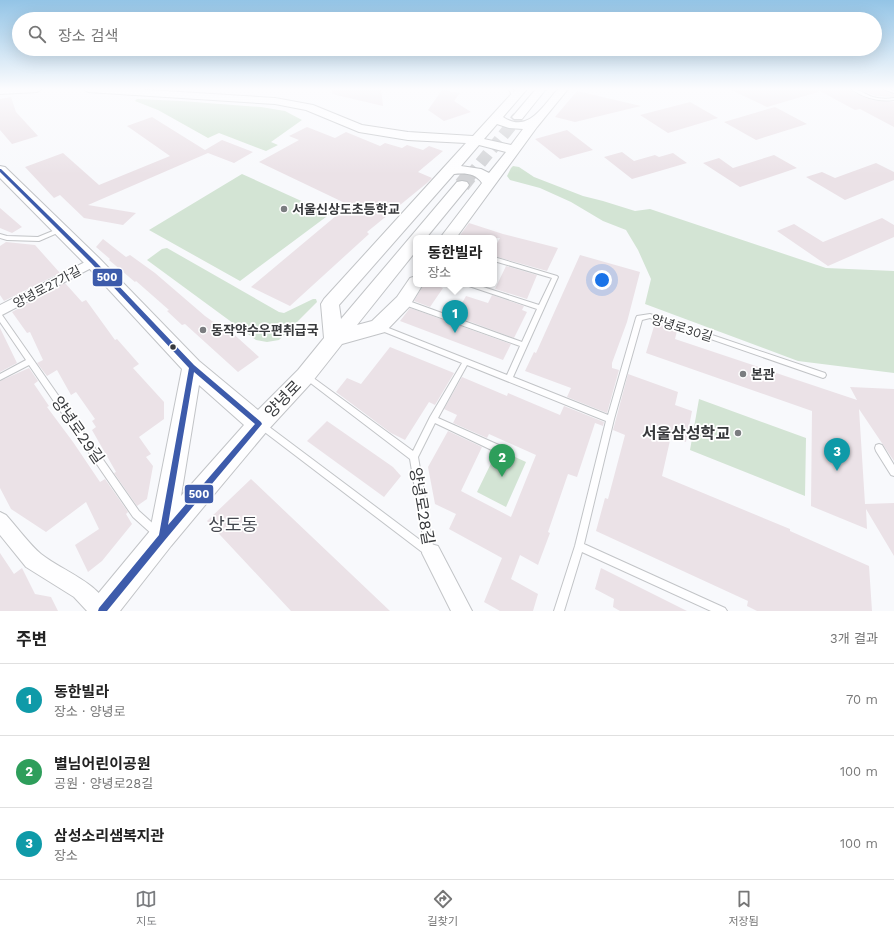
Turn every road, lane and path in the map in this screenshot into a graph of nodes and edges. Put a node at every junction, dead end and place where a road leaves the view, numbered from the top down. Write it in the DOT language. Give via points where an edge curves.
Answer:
graph roads {
  1 [pos="496,117"];
  2 [pos="334,118"];
  3 [pos="539,118"];
  4 [pos="535,122"];
  5 [pos="474,140"];
  6 [pos="515,150"];
  7 [pos="0,170"];
  8 [pos="447,171"];
  9 [pos="488,182"];
  10 [pos="462,185"];
  11 [pos="60,230"];
  12 [pos="420,235"];
  13 [pos="450,235"];
  14 [pos="0,236"];
  15 [pos="413,244"];
  16 [pos="497,260"];
  17 [pos="93,262"];
  18 [pos="413,286"];
  19 [pos="477,287"];
  20 [pos="402,302"];
  21 [pos="541,308"];
  22 [pos="0,311"];
  23 [pos="0,317"];
  24 [pos="378,327"];
  25 [pos="334,339"];
  26 [pos="524,345"];
  27 [pos="30,361"];
  28 [pos="466,361"];
  29 [pos="192,367"];
  30 [pos="823,375"];
  31 [pos="305,376"];
  32 [pos="0,377"];
  33 [pos="509,378"];
  34 [pos="610,419"];
  35 [pos="433,420"];
  36 [pos="259,424"];
  37 [pos="879,448"];
  38 [pos="498,449"];
  39 [pos="414,457"];
  40 [pos="894,472"];
  41 [pos="0,521"];
  42 [pos="162,537"];
  43 [pos="579,546"];
  44 [pos="431,553"];
  45 [pos="102,611"];
  46 [pos="462,611"];
  47 [pos="559,611"];
  48 [pos="722,611"];
  1 -- 4 [label="main road" via="499,121 514,125"];
  1 -- 5 [label="main road"];
  2 -- 5 [label="main road" via="359,128 408,136"];
  3 -- 4 [label="main road"];
  4 -- 6 [label="main road"];
  5 -- 6 [label="main road"];
  5 -- 8 [label="main road"];
  6 -- 9 [label="main road"];
  7 -- 11 [label="main road"];
  8 -- 9 [label="main road" via="475,171 482,174"];
  8 -- 25 [label="main road" via="330,304"];
  9 -- 13 [label="main road"];
  10 -- 12 [label="main road, 양녕로"];
  11 -- 14 [label="lane" via="39,239"];
  11 -- 17 [label="main road"];
  15 -- 25 [label="main road, 양녕로"];
  16 -- 21 [label="lane" via="555,277"];
  17 -- 22 [label="street, 양녕로27가길"];
  17 -- 29 [label="main road"];
  18 -- 20 [label="main road"];
  19 -- 21 [label="lane"];
  20 -- 24 [label="main road"];
  20 -- 26 [label="lane"];
  21 -- 26 [label="lane"];
  23 -- 27 [label="lane, 양녕로29길"];
  24 -- 25 [label="main road"];
  24 -- 28 [label="lane"];
  25 -- 31 [label="main road, 양녕로"];
  26 -- 33 [label="lane"];
  27 -- 32 [label="lane"];
  27 -- 42 [label="lane, 양녕로29길" via="136,514"];
  28 -- 33 [label="lane"];
  28 -- 35 [label="lane"];
  29 -- 36 [label="main road"];
  29 -- 42 [label="main road"];
  30 -- 34 [label="lane, 양녕로30길" via="650,316 639,318"];
  31 -- 36 [label="main road, 양녕로"];
  31 -- 39 [label="lane, 양녕로28길"];
  33 -- 34 [label="lane"];
  34 -- 43 [label="lane, 양녕로30길"];
  35 -- 38 [label="lane"];
  35 -- 39 [label="lane"];
  36 -- 42 [label="main road, 양녕로"];
  36 -- 44 [label="lane"];
  37 -- 40 [label="lane"];
  39 -- 44 [label="lane, 양녕로28길"];
  41 -- 45 [label="street" via="33,560 81,590"];
  42 -- 45 [label="main road, 양녕로"];
  43 -- 47 [label="lane, 양녕로30길"];
  43 -- 48 [label="lane"];
  44 -- 46 [label="street, 양녕로28길"];
}
